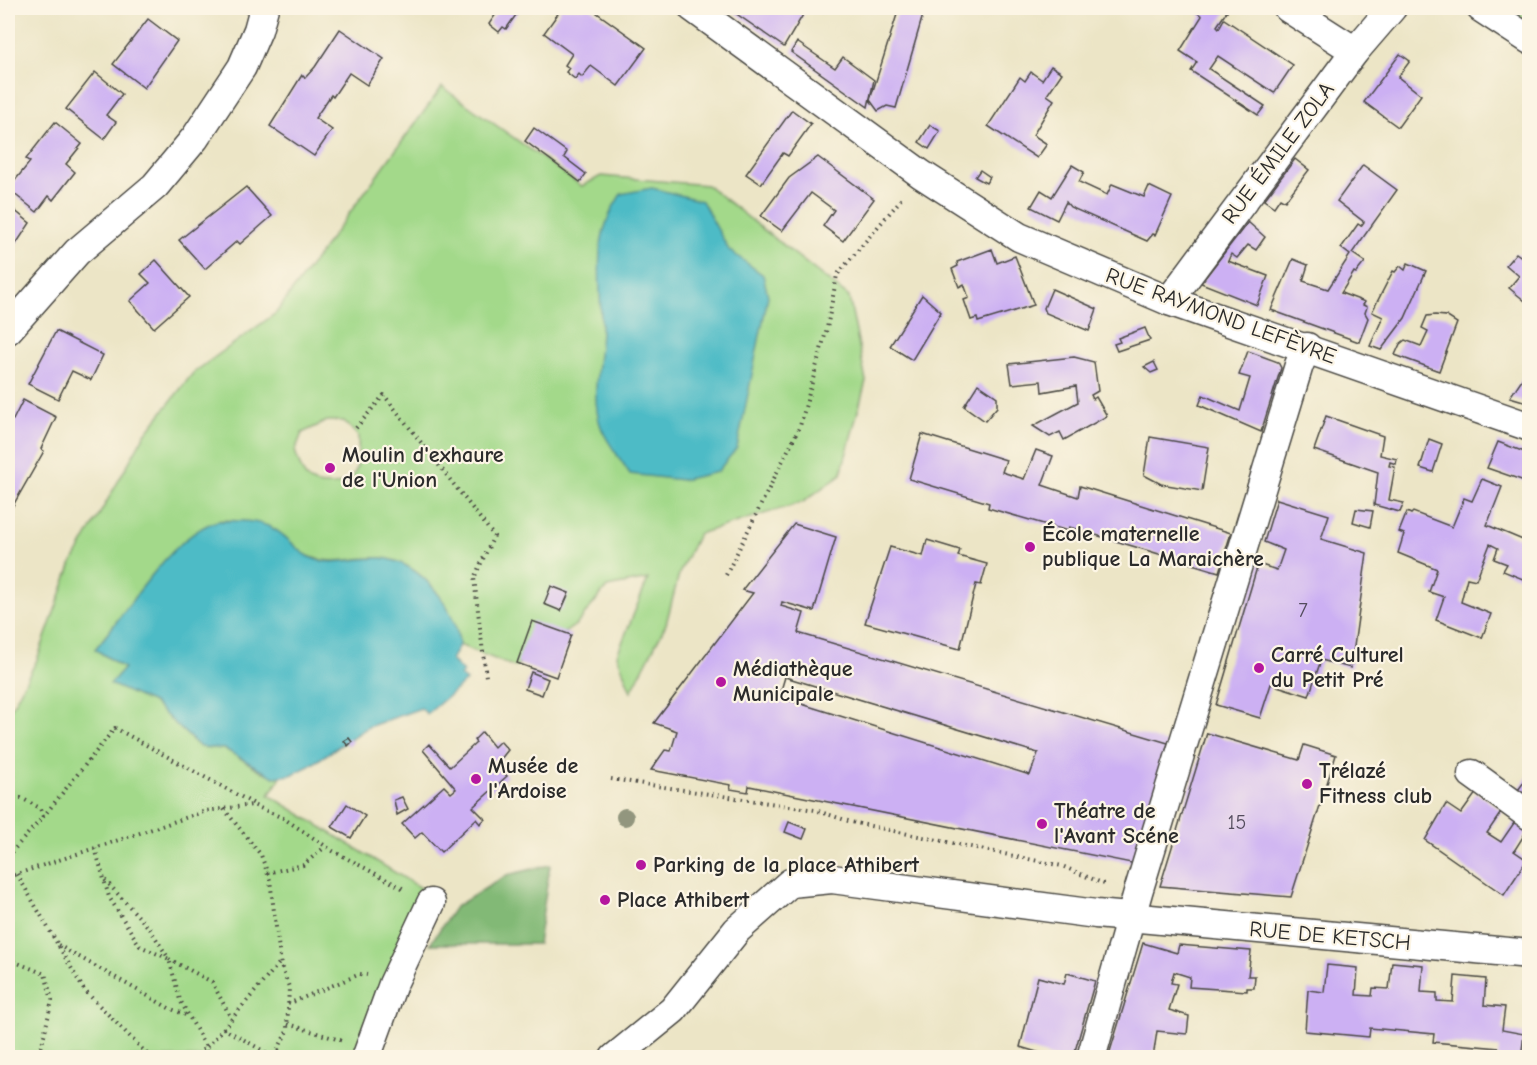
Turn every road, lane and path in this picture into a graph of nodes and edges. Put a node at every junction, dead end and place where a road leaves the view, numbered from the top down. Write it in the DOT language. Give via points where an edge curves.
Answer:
graph roads {
  1 [pos="264,8"];
  2 [pos="693,8"];
  3 [pos="1288,8"];
  4 [pos="1392,8"];
  5 [pos="1481,8"];
  6 [pos="1530,40"];
  7 [pos="1355,51"];
  8 [pos="921,174"];
  9 [pos="1169,301"];
  10 [pos="8,330"];
  11 [pos="1307,347"];
  12 [pos="1530,427"];
  13 [pos="356,428"];
  14 [pos="726,575"];
  15 [pos="486,677"];
  16 [pos="1472,774"];
  17 [pos="611,779"];
  18 [pos="8,798"];
  19 [pos="224,808"];
  20 [pos="262,809"];
  21 [pos="1530,816"];
  22 [pos="43,817"];
  23 [pos="326,846"];
  24 [pos="94,848"];
  25 [pos="8,856"];
  26 [pos="267,873"];
  27 [pos="17,874"];
  28 [pos="8,877"];
  29 [pos="104,879"];
  30 [pos="431,903"];
  31 [pos="1133,908"];
  32 [pos="56,943"];
  33 [pos="1530,954"];
  34 [pos="8,959"];
  35 [pos="169,959"];
  36 [pos="281,961"];
  37 [pos="387,1001"];
  38 [pos="288,1004"];
  39 [pos="189,1016"];
  40 [pos="231,1018"];
  41 [pos="288,1024"];
  42 [pos="223,1028"];
  43 [pos="206,1047"];
  44 [pos="278,1049"];
  45 [pos="633,1052"];
  46 [pos="368,1053"];
  47 [pos="39,1058"];
  48 [pos="151,1058"];
  49 [pos="194,1058"];
  50 [pos="208,1058"];
  51 [pos="274,1058"];
  52 [pos="294,1058"];
  53 [pos="1090,1058"];
  1 -- 10 [label="street" via="242,67 195,138 155,186 77,252"];
  2 -- 8 [label="street, RUE RAYMOND LEFÈVRE"];
  3 -- 7 [label="street"];
  4 -- 7 [label="street, RUE ÉMILE ZOLA"];
  5 -- 6 [label="street"];
  7 -- 9 [label="street, RUE ÉMILE ZOLA"];
  8 -- 9 [label="street, RUE RAYMOND LEFÈVRE" via="1019,237"];
  8 -- 14 [label="path" via="837,275 800,426"];
  9 -- 11 [label="street, RUE RAYMOND LEFÈVRE"];
  11 -- 12 [label="street, RUE RAYMOND LEFÈVRE"];
  11 -- 31 [label="street"];
  13 -- 15 [label="path" via="384,395 494,536 474,578"];
  16 -- 21 [label="street"];
  17 -- 31 [label="path" via="815,810 851,822 1062,866"];
  18 -- 22 [label="path" via="21,798 40,808"];
  19 -- 20 [label="path" via="253,805"];
  19 -- 24 [label="path"];
  19 -- 26 [label="path" via="261,855"];
  20 -- 22 [label="path" via="115,728"];
  20 -- 23 [label="path"];
  22 -- 25 [label="path"];
  23 -- 26 [label="path" via="303,865"];
  23 -- 30 [label="path"];
  24 -- 27 [label="path"];
  24 -- 29 [label="path"];
  26 -- 36 [label="path"];
  27 -- 28 [label="path"];
  27 -- 32 [label="path"];
  29 -- 35 [label="path" via="150,929"];
  29 -- 35 [label="path" via="109,897 140,946"];
  30 -- 37 [label="street"];
  31 -- 33 [label="street, RUE DE KETSCH"];
  31 -- 45 [label="street, RUE DE KETSCH" via="832,879 790,883 737,930 673,1010"];
  31 -- 53 [label="street"];
  32 -- 39 [label="path"];
  32 -- 48 [label="path" via="84,990"];
  34 -- 47 [label="path" via="45,974 52,1000"];
  35 -- 39 [label="path" via="180,1000"];
  35 -- 40 [label="path" via="212,982"];
  36 -- 38 [label="path" via="289,987"];
  36 -- 40 [label="path"];
  37 -- 38 [label="path" via="375,994 370,975 360,974"];
  37 -- 46 [label="street"];
  38 -- 41 [label="path"];
  39 -- 43 [label="path"];
  40 -- 42 [label="path"];
  41 -- 44 [label="path"];
  41 -- 46 [label="path"];
  42 -- 43 [label="path"];
  42 -- 51 [label="path"];
  43 -- 49 [label="path"];
  43 -- 50 [label="path"];
  44 -- 51 [label="path"];
  44 -- 52 [label="path"];
}
